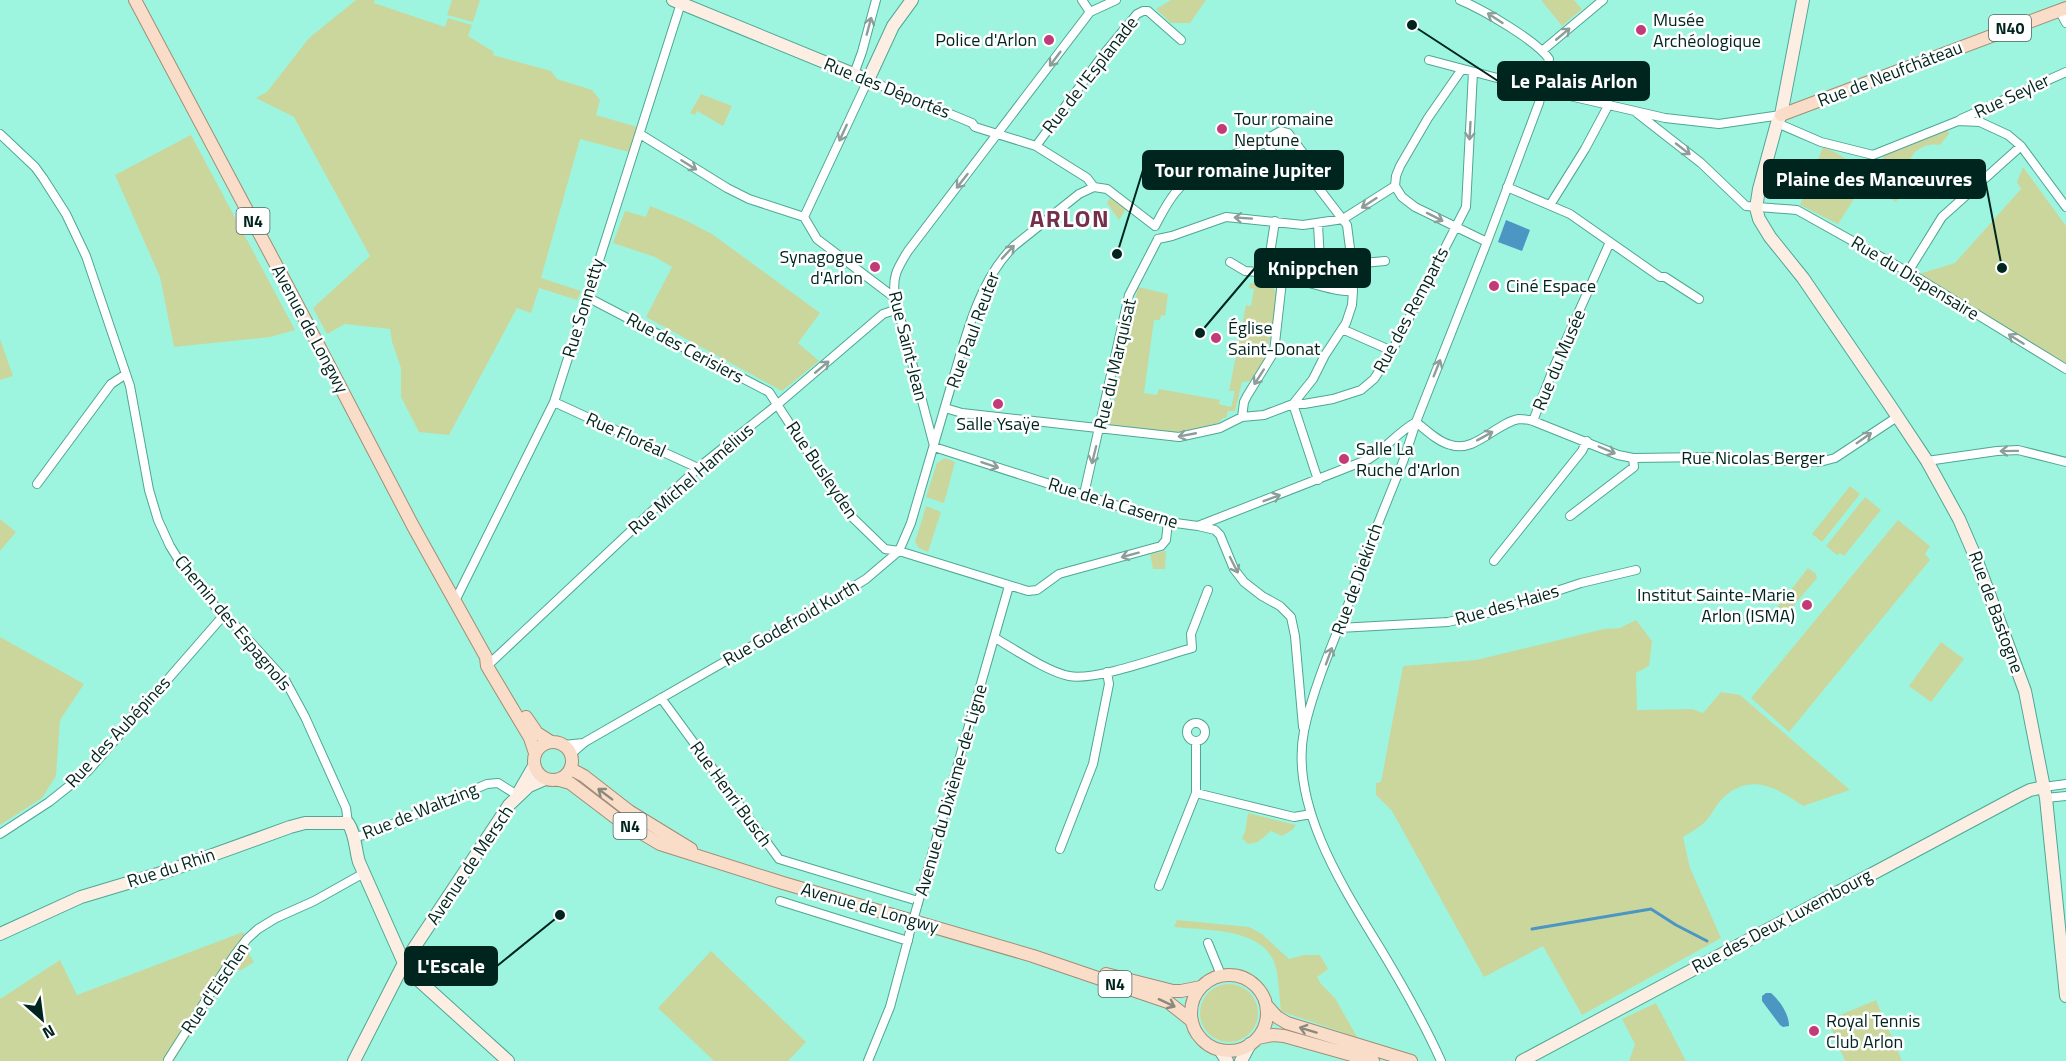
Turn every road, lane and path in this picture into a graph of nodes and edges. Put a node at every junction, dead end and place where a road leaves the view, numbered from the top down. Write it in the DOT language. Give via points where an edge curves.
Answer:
graph roads {
  1 [pos="135,0"];
  2 [pos="876,0"];
  3 [pos="912,0"];
  4 [pos="1082,0"];
  5 [pos="1116,0"];
  6 [pos="1461,0"];
  7 [pos="1603,0"];
  8 [pos="1803,0"];
  9 [pos="677,2"];
  10 [pos="2063,9"];
  11 [pos="1090,12"];
  12 [pos="2066,22"];
  13 [pos="1181,40"];
  14 [pos="1542,51"];
  15 [pos="862,52"];
  16 [pos="877,58"];
  17 [pos="1429,60"];
  18 [pos="1462,69"];
  19 [pos="1473,72"];
  20 [pos="2066,72"];
  21 [pos="854,74"];
  22 [pos="868,80"];
  23 [pos="1543,89"];
  24 [pos="1609,104"];
  25 [pos="1637,113"];
  26 [pos="1779,119"];
  27 [pos="1008,120"];
  28 [pos="1958,121"];
  29 [pos="972,123"];
  30 [pos="0,134"];
  31 [pos="640,134"];
  32 [pos="997,134"];
  33 [pos="1266,142"];
  34 [pos="1036,146"];
  35 [pos="2021,146"];
  36 [pos="1301,165"];
  37 [pos="1395,186"];
  38 [pos="1094,187"];
  39 [pos="1507,187"];
  40 [pos="1550,205"];
  41 [pos="2066,207"];
  42 [pos="1756,208"];
  43 [pos="804,217"];
  44 [pos="1343,219"];
  45 [pos="1275,221"];
  46 [pos="1318,224"];
  47 [pos="1155,226"];
  48 [pos="1455,227"];
  49 [pos="1158,239"];
  50 [pos="1487,242"];
  51 [pos="1610,242"];
  52 [pos="1385,261"];
  53 [pos="1230,262"];
  54 [pos="1352,264"];
  55 [pos="1908,272"];
  56 [pos="1271,273"];
  57 [pos="1282,281"];
  58 [pos="1353,291"];
  59 [pos="587,297"];
  60 [pos="895,298"];
  61 [pos="1699,299"];
  62 [pos="898,309"];
  63 [pos="1342,329"];
  64 [pos="1392,351"];
  65 [pos="2066,369"];
  66 [pos="126,374"];
  67 [pos="554,402"];
  68 [pos="778,404"];
  69 [pos="1293,404"];
  70 [pos="945,408"];
  71 [pos="1242,417"];
  72 [pos="1897,417"];
  73 [pos="1533,421"];
  74 [pos="1416,422"];
  75 [pos="1100,429"];
  76 [pos="1587,441"];
  77 [pos="934,447"];
  78 [pos="1633,458"];
  79 [pos="1927,461"];
  80 [pos="2066,462"];
  81 [pos="698,468"];
  82 [pos="1318,480"];
  83 [pos="37,484"];
  84 [pos="1084,495"];
  85 [pos="1570,516"];
  86 [pos="1168,522"];
  87 [pos="1197,526"];
  88 [pos="899,551"];
  89 [pos="1494,561"];
  90 [pos="1636,570"];
  91 [pos="1009,586"];
  92 [pos="1208,590"];
  93 [pos="455,601"];
  94 [pos="223,616"];
  95 [pos="1340,628"];
  96 [pos="995,638"];
  97 [pos="489,662"];
  98 [pos="1107,672"];
  99 [pos="1300,687"];
  100 [pos="1317,690"];
  101 [pos="661,698"];
  102 [pos="1304,732"];
  103 [pos="1196,742"];
  104 [pos="562,747"];
  105 [pos="535,759"];
  106 [pos="571,769"];
  107 [pos="545,779"];
  108 [pos="559,780"];
  109 [pos="2066,784"];
  110 [pos="1196,793"];
  111 [pos="2045,793"];
  112 [pos="517,795"];
  113 [pos="2066,796"];
  114 [pos="1311,814"];
  115 [pos="348,823"];
  116 [pos="0,834"];
  117 [pos="354,837"];
  118 [pos="1060,849"];
  119 [pos="708,859"];
  120 [pos="364,873"];
  121 [pos="1159,886"];
  122 [pos="780,901"];
  123 [pos="918,902"];
  124 [pos="0,934"];
  125 [pos="909,938"];
  126 [pos="1208,943"];
  127 [pos="1033,956"];
  128 [pos="404,963"];
  129 [pos="1221,975"];
  130 [pos="1201,987"];
  131 [pos="2066,996"];
  132 [pos="1267,1006"];
  133 [pos="1192,1021"];
  134 [pos="1254,1041"];
  135 [pos="1353,1049"];
  136 [pos="1220,1050"];
  137 [pos="168,1060"];
  138 [pos="354,1061"];
  139 [pos="508,1061"];
  140 [pos="868,1061"];
  141 [pos="1227,1061"];
  142 [pos="1241,1061"];
  143 [pos="1372,1061"];
  144 [pos="1411,1061"];
  145 [pos="1441,1061"];
  146 [pos="1522,1061"];
  1 -- 93 [label="main road, Avenue de Longwy / N4"];
  15 -- 2 [label="street, one-way"];
  3 -- 16 [label="main road"];
  4 -- 11 [label="street"];
  5 -- 11 [label="street"];
  14 -- 6 [label="street, one-way" via="1497,18"];
  14 -- 7 [label="street, one-way"];
  8 -- 26 [label="main road"];
  9 -- 21 [label="main road, Rue des Déportés"];
  9 -- 31 [label="street, Rue Sonnetty"];
  10 -- 12 [label="street"];
  10 -- 26 [label="main road, Rue de Neufchâteau / N40"];
  11 -- 27 [label="street, Rue Saint-Jean, one-way"];
  13 -- 34 [label="street, Rue de l'Esplanade" via="1149,11 1137,14"];
  14 -- 23 [label="street, Rue de Diekirch" via="1549,59"];
  15 -- 16 [label="street" via="868,59"];
  15 -- 21 [label="street"];
  16 -- 22 [label="main road"];
  17 -- 18 [label="street"];
  18 -- 19 [label="street"];
  18 -- 37 [label="street" via="1400,166"];
  19 -- 23 [label="street"];
  19 -- 48 [label="street, Rue des Remparts, one-way" via="1466,207"];
  20 -- 28 [label="street, Rue Seyler"];
  21 -- 22 [label="main road, Rue des Déportés"];
  22 -- 29 [label="street, Rue des Déportés"];
  22 -- 43 [label="street, one-way"];
  23 -- 24 [label="street"];
  23 -- 39 [label="street, Rue de Diekirch"];
  24 -- 25 [label="street"];
  24 -- 40 [label="street"];
  25 -- 26 [label="street" via="1719,124"];
  25 -- 42 [label="street, one-way" via="1701,163 1740,202"];
  26 -- 28 [label="street, Rue Seyler" via="1821,142 1873,155"];
  26 -- 42 [label="main road"];
  27 -- 29 [label="street" via="990,128"];
  27 -- 32 [label="street, Rue Saint-Jean"];
  28 -- 35 [label="street, Rue Seyler" via="1995,127"];
  29 -- 32 [label="street, Rue des Déportés"];
  30 -- 66 [label="street, Chemin des Espagnols" via="43,178 78,238"];
  31 -- 43 [label="street, one-way" via="727,188"];
  31 -- 59 [label="street, Rue Sonnetty"];
  32 -- 34 [label="street, Rue des Déportés"];
  32 -- 60 [label="street, Rue Saint-Jean, one-way" via="908,250 896,270"];
  33 -- 36 [label="street" via="1281,164"];
  33 -- 36 [label="street" via="1281,130 1288,133 1303,153"];
  33 -- 47 [label="street" via="1189,179 1175,193"];
  34 -- 38 [label="street, Rue des Déportés" via="1087,178"];
  35 -- 41 [label="street, Rue Seyler"];
  35 -- 55 [label="street" via="1942,217"];
  36 -- 44 [label="street"];
  37 -- 44 [label="street, one-way"];
  37 -- 48 [label="street, one-way" via="1415,207"];
  38 -- 47 [label="street, Rue des Déportés" via="1107,189"];
  70 -- 38 [label="street, Rue Paul Reuter, one-way" via="992,272 1014,246 1078,194"];
  39 -- 40 [label="street"];
  39 -- 50 [label="street, Rue de Diekirch"];
  40 -- 51 [label="street"];
  42 -- 55 [label="street, Rue du Dispensaire" via="1797,210"];
  42 -- 72 [label="main road, Rue de Bastogne" via="1770,237 1800,274"];
  43 -- 60 [label="street" via="817,239"];
  44 -- 46 [label="street"];
  44 -- 54 [label="street"];
  45 -- 46 [label="street"];
  45 -- 49 [label="street, one-way" via="1226,217"];
  45 -- 56 [label="street"];
  46 -- 54 [label="street" via="1320,262"];
  47 -- 49 [label="street"];
  48 -- 50 [label="street"];
  48 -- 64 [label="street, Rue des Remparts"];
  49 -- 75 [label="street, Rue du Marquisat" via="1129,296"];
  74 -- 50 [label="street, Rue de Diekirch, one-way"];
  51 -- 61 [label="street"];
  51 -- 73 [label="street, Rue du Musée"];
  52 -- 54 [label="street"];
  53 -- 56 [label="street" via="1245,271"];
  54 -- 58 [label="street"];
  65 -- 55 [label="street, Rue du Dispensaire, one-way"];
  56 -- 57 [label="street"];
  57 -- 58 [label="street" via="1297,280 1341,292"];
  57 -- 71 [label="street, one-way" via="1274,352 1244,402"];
  58 -- 63 [label="street"];
  59 -- 67 [label="street, Rue Sonnetty"];
  59 -- 68 [label="street, Rue des Cerisiers" via="769,392"];
  60 -- 62 [label="street, Rue Saint-Jean"];
  68 -- 62 [label="street, Rue Michel Hamélius, one-way" via="884,314"];
  62 -- 77 [label="street, Rue Saint-Jean"];
  63 -- 64 [label="street"];
  63 -- 69 [label="street"];
  64 -- 69 [label="street, Rue des Remparts" via="1374,379 1361,390 1333,399"];
  66 -- 83 [label="street" via="111,384"];
  66 -- 94 [label="street, Chemin des Espagnols" via="145,477 158,520 183,567"];
  67 -- 81 [label="street, Rue Floréal"];
  67 -- 93 [label="street, Rue Sonnetty"];
  68 -- 81 [label="street, Rue Michel Hamélius"];
  68 -- 88 [label="street, Rue Busleyden" via="852,517 885,549"];
  69 -- 71 [label="street, Rue des Remparts" via="1264,415"];
  69 -- 82 [label="street"];
  70 -- 75 [label="street, Rue des Remparts"];
  70 -- 77 [label="street, Rue Paul Reuter"];
  71 -- 75 [label="street, Rue des Remparts, one-way" via="1220,428 1179,437"];
  78 -- 72 [label="street, Rue Nicolas Berger, one-way" via="1826,462"];
  72 -- 79 [label="main road, Rue de Bastogne"];
  74 -- 73 [label="street, Rue Nicolas Berger, one-way" via="1448,445 1458,447 1508,423"];
  73 -- 76 [label="street, Rue Nicolas Berger"];
  74 -- 82 [label="street, Rue de la Caserne" via="1369,459"];
  74 -- 95 [label="street, Rue de Diekirch" via="1354,581"];
  75 -- 84 [label="street, Rue du Marquisat, one-way"];
  76 -- 78 [label="street, Rue Nicolas Berger, one-way"];
  76 -- 89 [label="street"];
  77 -- 84 [label="street, Rue de la Caserne, one-way"];
  77 -- 88 [label="street, Rue Godefroid Kurth"];
  78 -- 85 [label="street" via="1634,467 1626,475"];
  80 -- 79 [label="street, one-way" via="2018,450"];
  79 -- 111 [label="main road, Rue de Bastogne" via="1964,528 2025,691"];
  81 -- 97 [label="street, Rue Michel Hamélius"];
  87 -- 82 [label="street, Rue de la Caserne, one-way"];
  84 -- 86 [label="street, Rue de la Caserne"];
  86 -- 87 [label="street, Rue de la Caserne"];
  86 -- 91 [label="street, Rue Busleyden, one-way" via="1166,540 1161,546 1059,574 1037,590"];
  87 -- 99 [label="street, one-way" via="1215,530 1244,582 1291,617"];
  88 -- 91 [label="street, Rue Busleyden"];
  88 -- 101 [label="street, Rue Godefroid Kurth" via="837,597"];
  90 -- 95 [label="street, Rue des Haies" via="1448,622"];
  91 -- 96 [label="street, Avenue du Dixième-de-Ligne"];
  92 -- 98 [label="street" via="1191,634 1192,648"];
  93 -- 97 [label="main road, Avenue de Longwy / N4"];
  94 -- 115 [label="street, Chemin des Espagnols" via="290,688 346,808"];
  94 -- 116 [label="street, Rue des Aubépines" via="88,771"];
  100 -- 95 [label="street, Rue de Diekirch, one-way"];
  96 -- 98 [label="street" via="1068,676 1088,677"];
  96 -- 123 [label="street, Avenue du Dixième-de-Ligne"];
  97 -- 104 [label="main road, Avenue de Longwy / N4" via="537,733"];
  97 -- 105 [label="main road, Avenue de Longwy / N4" via="530,738"];
  98 -- 118 [label="street" via="1109,684 1093,764"];
  99 -- 100 [label="street"];
  99 -- 102 [label="street"];
  100 -- 102 [label="street, Rue de Diekirch"];
  101 -- 104 [label="street, Rue Godefroid Kurth" via="583,743"];
  101 -- 123 [label="street, Rue Henri Busch" via="779,859"];
  102 -- 114 [label="street, Rue de Diekirch" via="1302,758"];
  103 -- 110 [label="street"];
  104 -- 105 [label="main road" via="542,746"];
  104 -- 106 [label="main road"];
  105 -- 107 [label="main road, N4" via="540,776"];
  105 -- 112 [label="main road, Avenue de Mersch"];
  106 -- 108 [label="main road"];
  119 -- 106 [label="main road, Avenue de Longwy / N4, one-way" via="629,811"];
  107 -- 108 [label="main road, N4"];
  107 -- 112 [label="main road, Avenue de Mersch"];
  108 -- 119 [label="main road, Avenue de Longwy / N4" via="570,783 616,818 660,844"];
  109 -- 111 [label="street"];
  110 -- 114 [label="street" via="1294,817"];
  110 -- 121 [label="street"];
  111 -- 113 [label="street"];
  111 -- 131 [label="main road, Rue de Bastogne"];
  111 -- 146 [label="main road, Rue des Deux Luxembourg" via="2030,790 2018,796"];
  112 -- 117 [label="street, Rue de Waltzing" via="498,783 487,784"];
  112 -- 128 [label="main road, Avenue de Mersch"];
  114 -- 145 [label="street, Rue de Diekirch" via="1340,882 1406,992"];
  115 -- 117 [label="main road, Chemin des Espagnols"];
  115 -- 124 [label="main road, Rue du Rhin" via="290,827 81,897"];
  117 -- 120 [label="main road, Chemin des Espagnols"];
  119 -- 127 [label="main road, Avenue de Longwy / N4"];
  120 -- 128 [label="main road, Chemin des Espagnols"];
  120 -- 137 [label="street, Rue d'Eischen" via="276,918 246,939"];
  122 -- 125 [label="street"];
  123 -- 125 [label="street, Avenue du Dixième-de-Ligne, bridge"];
  125 -- 140 [label="street, Avenue du Dixième-de-Ligne" via="890,1007"];
  126 -- 129 [label="street"];
  127 -- 130 [label="main road, N4" via="1173,991"];
  127 -- 133 [label="main road, N4, one-way" via="1168,1002"];
  128 -- 138 [label="main road, Avenue de Mersch"];
  128 -- 139 [label="main road, Chemin des Espagnols"];
  129 -- 130 [label="main road, N4"];
  129 -- 132 [label="main road" via="1245,978 1259,990"];
  130 -- 133 [label="main road" via="1194,997"];
  132 -- 134 [label="main road" via="1264,1028"];
  135 -- 132 [label="main road, one-way" via="1287,1023"];
  133 -- 136 [label="main road, N4" via="1202,1040"];
  134 -- 135 [label="main road" via="1273,1035"];
  134 -- 136 [label="main road" via="1230,1051"];
  134 -- 142 [label="main road"];
  135 -- 143 [label="main road"];
  135 -- 144 [label="main road"];
  136 -- 141 [label="main road"];
}
